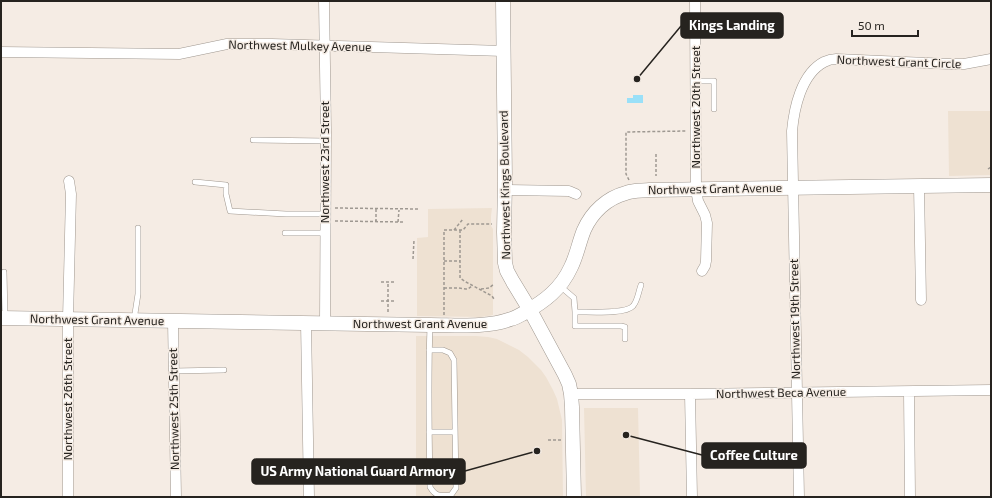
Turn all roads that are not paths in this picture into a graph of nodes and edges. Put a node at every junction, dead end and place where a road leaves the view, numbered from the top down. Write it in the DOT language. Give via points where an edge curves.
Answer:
graph roads {
  1 [pos="324,1"];
  2 [pos="504,1"];
  3 [pos="695,1"];
  4 [pos="324,46"];
  5 [pos="504,51"];
  6 [pos="1,52"];
  7 [pos="991,59"];
  8 [pos="696,81"];
  9 [pos="714,110"];
  10 [pos="253,140"];
  11 [pos="326,141"];
  12 [pos="69,181"];
  13 [pos="195,182"];
  14 [pos="991,185"];
  15 [pos="919,186"];
  16 [pos="793,188"];
  17 [pos="504,190"];
  18 [pos="696,190"];
  19 [pos="576,194"];
  20 [pos="325,214"];
  21 [pos="138,228"];
  22 [pos="285,233"];
  23 [pos="325,233"];
  24 [pos="702,271"];
  25 [pos="4,272"];
  26 [pos="560,285"];
  27 [pos="641,285"];
  28 [pos="921,300"];
  29 [pos="530,310"];
  30 [pos="575,312"];
  31 [pos="3,318"];
  32 [pos="68,319"];
  33 [pos="134,321"];
  34 [pos="173,321"];
  35 [pos="306,323"];
  36 [pos="325,324"];
  37 [pos="430,325"];
  38 [pos="625,339"];
  39 [pos="429,350"];
  40 [pos="224,370"];
  41 [pos="174,371"];
  42 [pos="991,390"];
  43 [pos="909,392"];
  44 [pos="797,393"];
  45 [pos="571,394"];
  46 [pos="690,394"];
  47 [pos="429,432"];
  48 [pos="455,432"];
  49 [pos="68,497"];
  50 [pos="176,497"];
  51 [pos="309,497"];
  52 [pos="574,497"];
  53 [pos="692,497"];
  54 [pos="799,497"];
  55 [pos="910,497"];
  1 -- 4 [label="street, Northwest 23rd Street"];
  2 -- 5 [label="main road, Northwest Kings Boulevard"];
  3 -- 8 [label="street, Northwest 20th Street"];
  4 -- 5 [label="street, Northwest Mulkey Avenue"];
  4 -- 6 [label="street, Northwest Mulkey Avenue" via="227,44 179,54"];
  4 -- 11 [label="street, Northwest 23rd Street"];
  5 -- 17 [label="main road, Northwest Kings Boulevard"];
  7 -- 16 [label="street, Northwest Grant Circle" via="964,64 843,58 823,62 809,75 797,102 792,131"];
  8 -- 9 [label="lane" via="714,81"];
  8 -- 18 [label="street, Northwest 20th Street"];
  10 -- 11 [label="lane"];
  11 -- 20 [label="street, Northwest 23rd Street"];
  12 -- 32 [label="street, Northwest 26th Street" via="71,194"];
  13 -- 20 [label="lane" via="226,185 230,211"];
  14 -- 15 [label="main road, Northwest Grant Avenue"];
  15 -- 16 [label="main road, Northwest Grant Avenue"];
  15 -- 28 [label="street"];
  16 -- 18 [label="main road, Northwest Grant Avenue"];
  16 -- 44 [label="street, Northwest 19th Street"];
  17 -- 19 [label="street" via="569,191"];
  17 -- 29 [label="main road, Northwest Kings Boulevard" via="505,263"];
  18 -- 24 [label="street, Northwest 20th Street" via="706,222 706,261"];
  18 -- 26 [label="main road, Northwest Grant Avenue" via="635,191 606,202 589,220 571,268"];
  20 -- 23 [label="street, Northwest 23rd Street"];
  21 -- 33 [label="lane" via="138,294"];
  22 -- 23 [label="lane"];
  23 -- 36 [label="street, Northwest 23rd Street"];
  25 -- 31 [label="lane"];
  26 -- 29 [label="main road, Northwest Grant Avenue" via="549,297"];
  26 -- 30 [label="lane" via="574,298"];
  27 -- 30 [label="lane" via="632,308 623,312"];
  29 -- 37 [label="main road, Northwest Grant Avenue" via="496,324"];
  29 -- 45 [label="main road, Northwest Kings Boulevard" via="565,375"];
  30 -- 38 [label="lane" via="575,326 625,327"];
  31 -- 32 [label="main road, Northwest Grant Avenue"];
  32 -- 33 [label="main road, Northwest Grant Avenue"];
  32 -- 49 [label="street, Northwest 26th Street"];
  33 -- 34 [label="main road, Northwest Grant Avenue"];
  34 -- 35 [label="main road, Northwest Grant Avenue"];
  34 -- 41 [label="street, Northwest 25th Street"];
  35 -- 36 [label="main road, Northwest Grant Avenue"];
  35 -- 51 [label="street"];
  36 -- 37 [label="main road, Northwest Grant Avenue"];
  37 -- 39 [label="lane"];
  39 -- 47 [label="lane"];
  39 -- 48 [label="lane" via="443,350 450,353 454,360"];
  40 -- 41 [label="lane"];
  41 -- 50 [label="street, Northwest 25th Street"];
  42 -- 43 [label="street, Northwest Beca Avenue"];
  43 -- 44 [label="street, Northwest Beca Avenue"];
  43 -- 55 [label="street"];
  44 -- 46 [label="street, Northwest Beca Avenue"];
  44 -- 54 [label="street, Northwest 19th Street"];
  45 -- 46 [label="street, Northwest Beca Avenue"];
  45 -- 52 [label="main road, Northwest Kings Boulevard"];
  46 -- 53 [label="street"];
  47 -- 48 [label="lane"];
  47 -- 48 [label="lane" via="430,487 433,493 441,496 452,495 456,488"];
}
